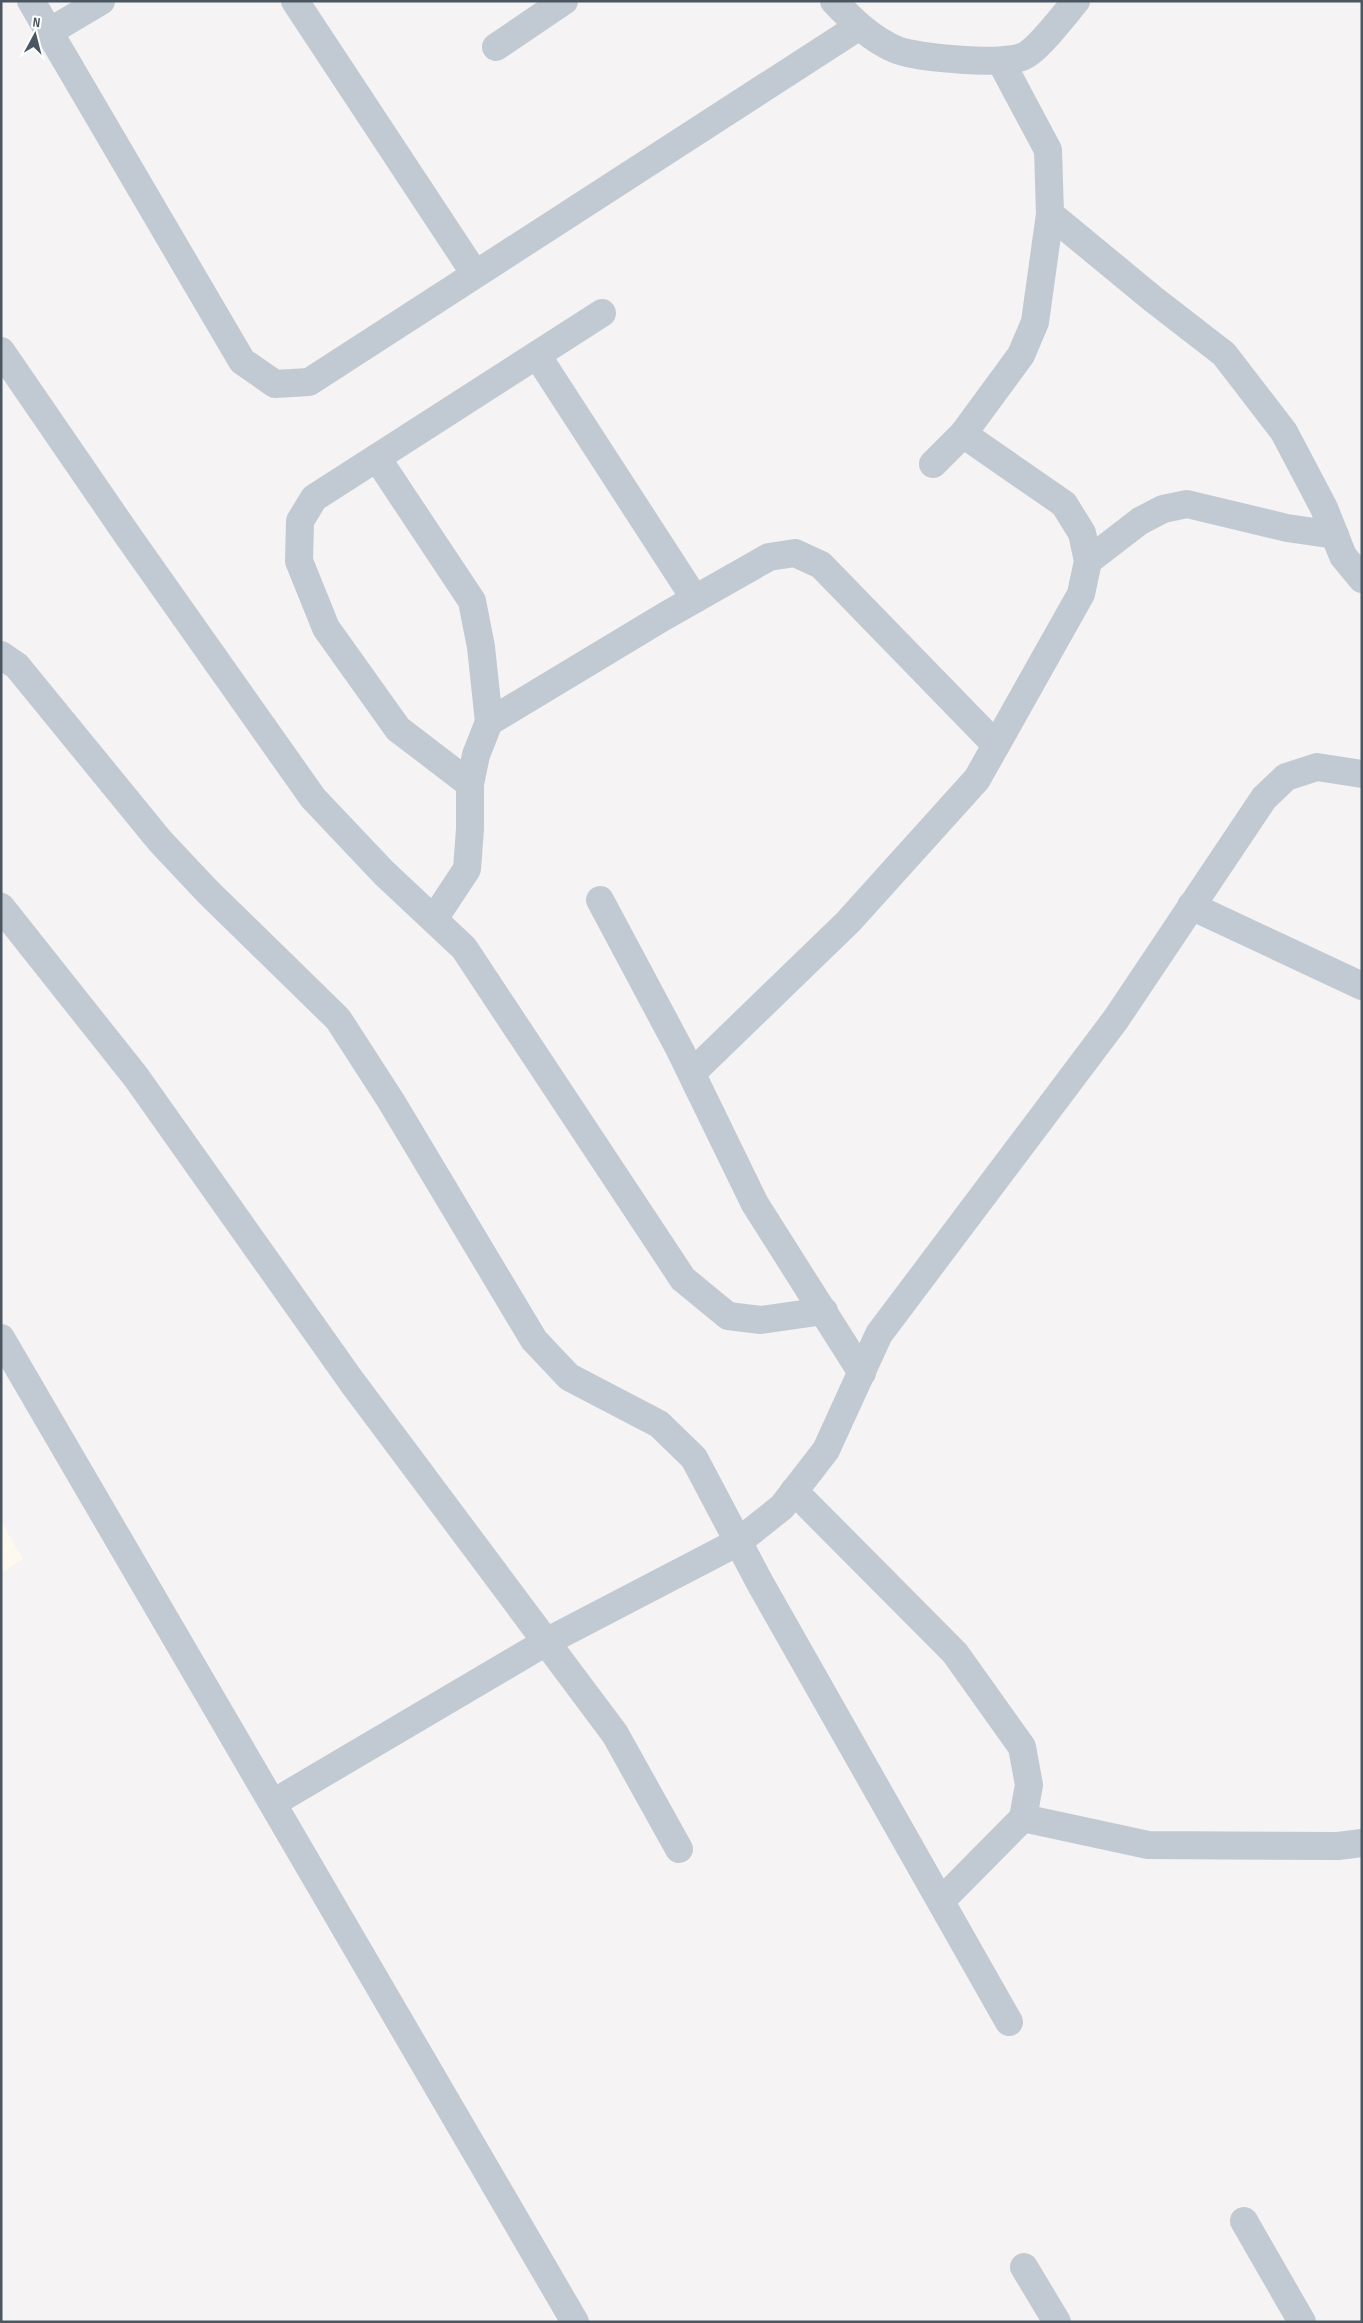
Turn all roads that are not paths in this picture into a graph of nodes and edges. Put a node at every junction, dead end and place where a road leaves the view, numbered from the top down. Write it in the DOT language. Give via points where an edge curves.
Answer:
graph roads {
  1 [pos="31,1"];
  2 [pos="101,1"];
  3 [pos="295,1"];
  4 [pos="834,1"];
  5 [pos="1076,1"];
  6 [pos="554,4"];
  7 [pos="858,27"];
  8 [pos="49,32"];
  9 [pos="496,47"];
  10 [pos="1001,62"];
  11 [pos="1050,214"];
  12 [pos="475,274"];
  13 [pos="602,313"];
  14 [pos="1,351"];
  15 [pos="537,354"];
  16 [pos="963,434"];
  17 [pos="377,458"];
  18 [pos="933,464"];
  19 [pos="1335,535"];
  20 [pos="1088,561"];
  21 [pos="1362,579"];
  22 [pos="694,599"];
  23 [pos="1,655"];
  24 [pos="489,722"];
  25 [pos="996,745"];
  26 [pos="1362,774"];
  27 [pos="470,784"];
  28 [pos="600,900"];
  29 [pos="1191,906"];
  30 [pos="1,907"];
  31 [pos="434,919"];
  32 [pos="1362,986"];
  33 [pos="692,1073"];
  34 [pos="824,1311"];
  35 [pos="1,1338"];
  36 [pos="862,1373"];
  37 [pos="794,1491"];
  38 [pos="738,1542"];
  39 [pos="546,1642"];
  40 [pos="273,1804"];
  41 [pos="1023,1818"];
  42 [pos="1362,1843"];
  43 [pos="680,1848"];
  44 [pos="941,1901"];
  45 [pos="1009,2022"];
  46 [pos="1244,2221"];
  47 [pos="1024,2267"];
  48 [pos="575,2322"];
  49 [pos="1057,2322"];
  50 [pos="1302,2322"];
  1 -- 8 [label="street"];
  2 -- 8 [label="street"];
  3 -- 12 [label="street"];
  4 -- 7 [label="street"];
  5 -- 10 [label="street" via="1025,56"];
  6 -- 9 [label="street"];
  7 -- 10 [label="street" via="897,50"];
  7 -- 12 [label="street"];
  8 -- 12 [label="street" via="242,361 275,384 309,382"];
  10 -- 11 [label="street" via="1048,150"];
  11 -- 16 [label="street" via="1035,322 1022,355"];
  11 -- 19 [label="street" via="1224,354 1284,432"];
  13 -- 15 [label="street"];
  14 -- 31 [label="street" via="314,798 384,873"];
  15 -- 17 [label="street"];
  15 -- 22 [label="street"];
  16 -- 18 [label="street"];
  16 -- 20 [label="street" via="1064,504 1082,533"];
  17 -- 24 [label="street" via="472,601 481,647"];
  17 -- 27 [label="street" via="314,498 300,521 299,561 326,628 398,729"];
  19 -- 20 [label="street" via="1288,528 1187,504 1163,509 1140,521"];
  19 -- 21 [label="street" via="1343,556"];
  20 -- 25 [label="street" via="1081,594"];
  22 -- 24 [label="street"];
  22 -- 25 [label="street" via="769,557 795,553 821,565"];
  23 -- 38 [label="street" via="17,666 166,847 338,1019 534,1340 569,1377 659,1424 694,1458"];
  24 -- 27 [label="street" via="476,754"];
  25 -- 33 [label="street" via="976,779 848,922"];
  26 -- 29 [label="street" via="1317,767 1286,777 1264,798"];
  27 -- 31 [label="street" via="467,870"];
  28 -- 33 [label="street"];
  29 -- 32 [label="street"];
  29 -- 36 [label="street" via="1116,1019 879,1334"];
  30 -- 39 [label="street" via="136,1077 352,1382"];
  31 -- 34 [label="street" via="464,948 683,1279 728,1316 761,1320"];
  33 -- 34 [label="street" via="755,1204"];
  34 -- 36 [label="street"];
  35 -- 40 [label="street"];
  36 -- 37 [label="street" via="826,1450"];
  37 -- 38 [label="street" via="782,1507"];
  37 -- 41 [label="street" via="955,1653 1022,1747 1029,1785"];
  38 -- 39 [label="street"];
  38 -- 44 [label="street"];
  39 -- 40 [label="street"];
  39 -- 43 [label="street" via="615,1734"];
  40 -- 48 [label="street"];
  41 -- 42 [label="street" via="1148,1845 1338,1846"];
  41 -- 44 [label="street"];
  44 -- 45 [label="street"];
  46 -- 50 [label="street"];
  47 -- 49 [label="street"];
}
